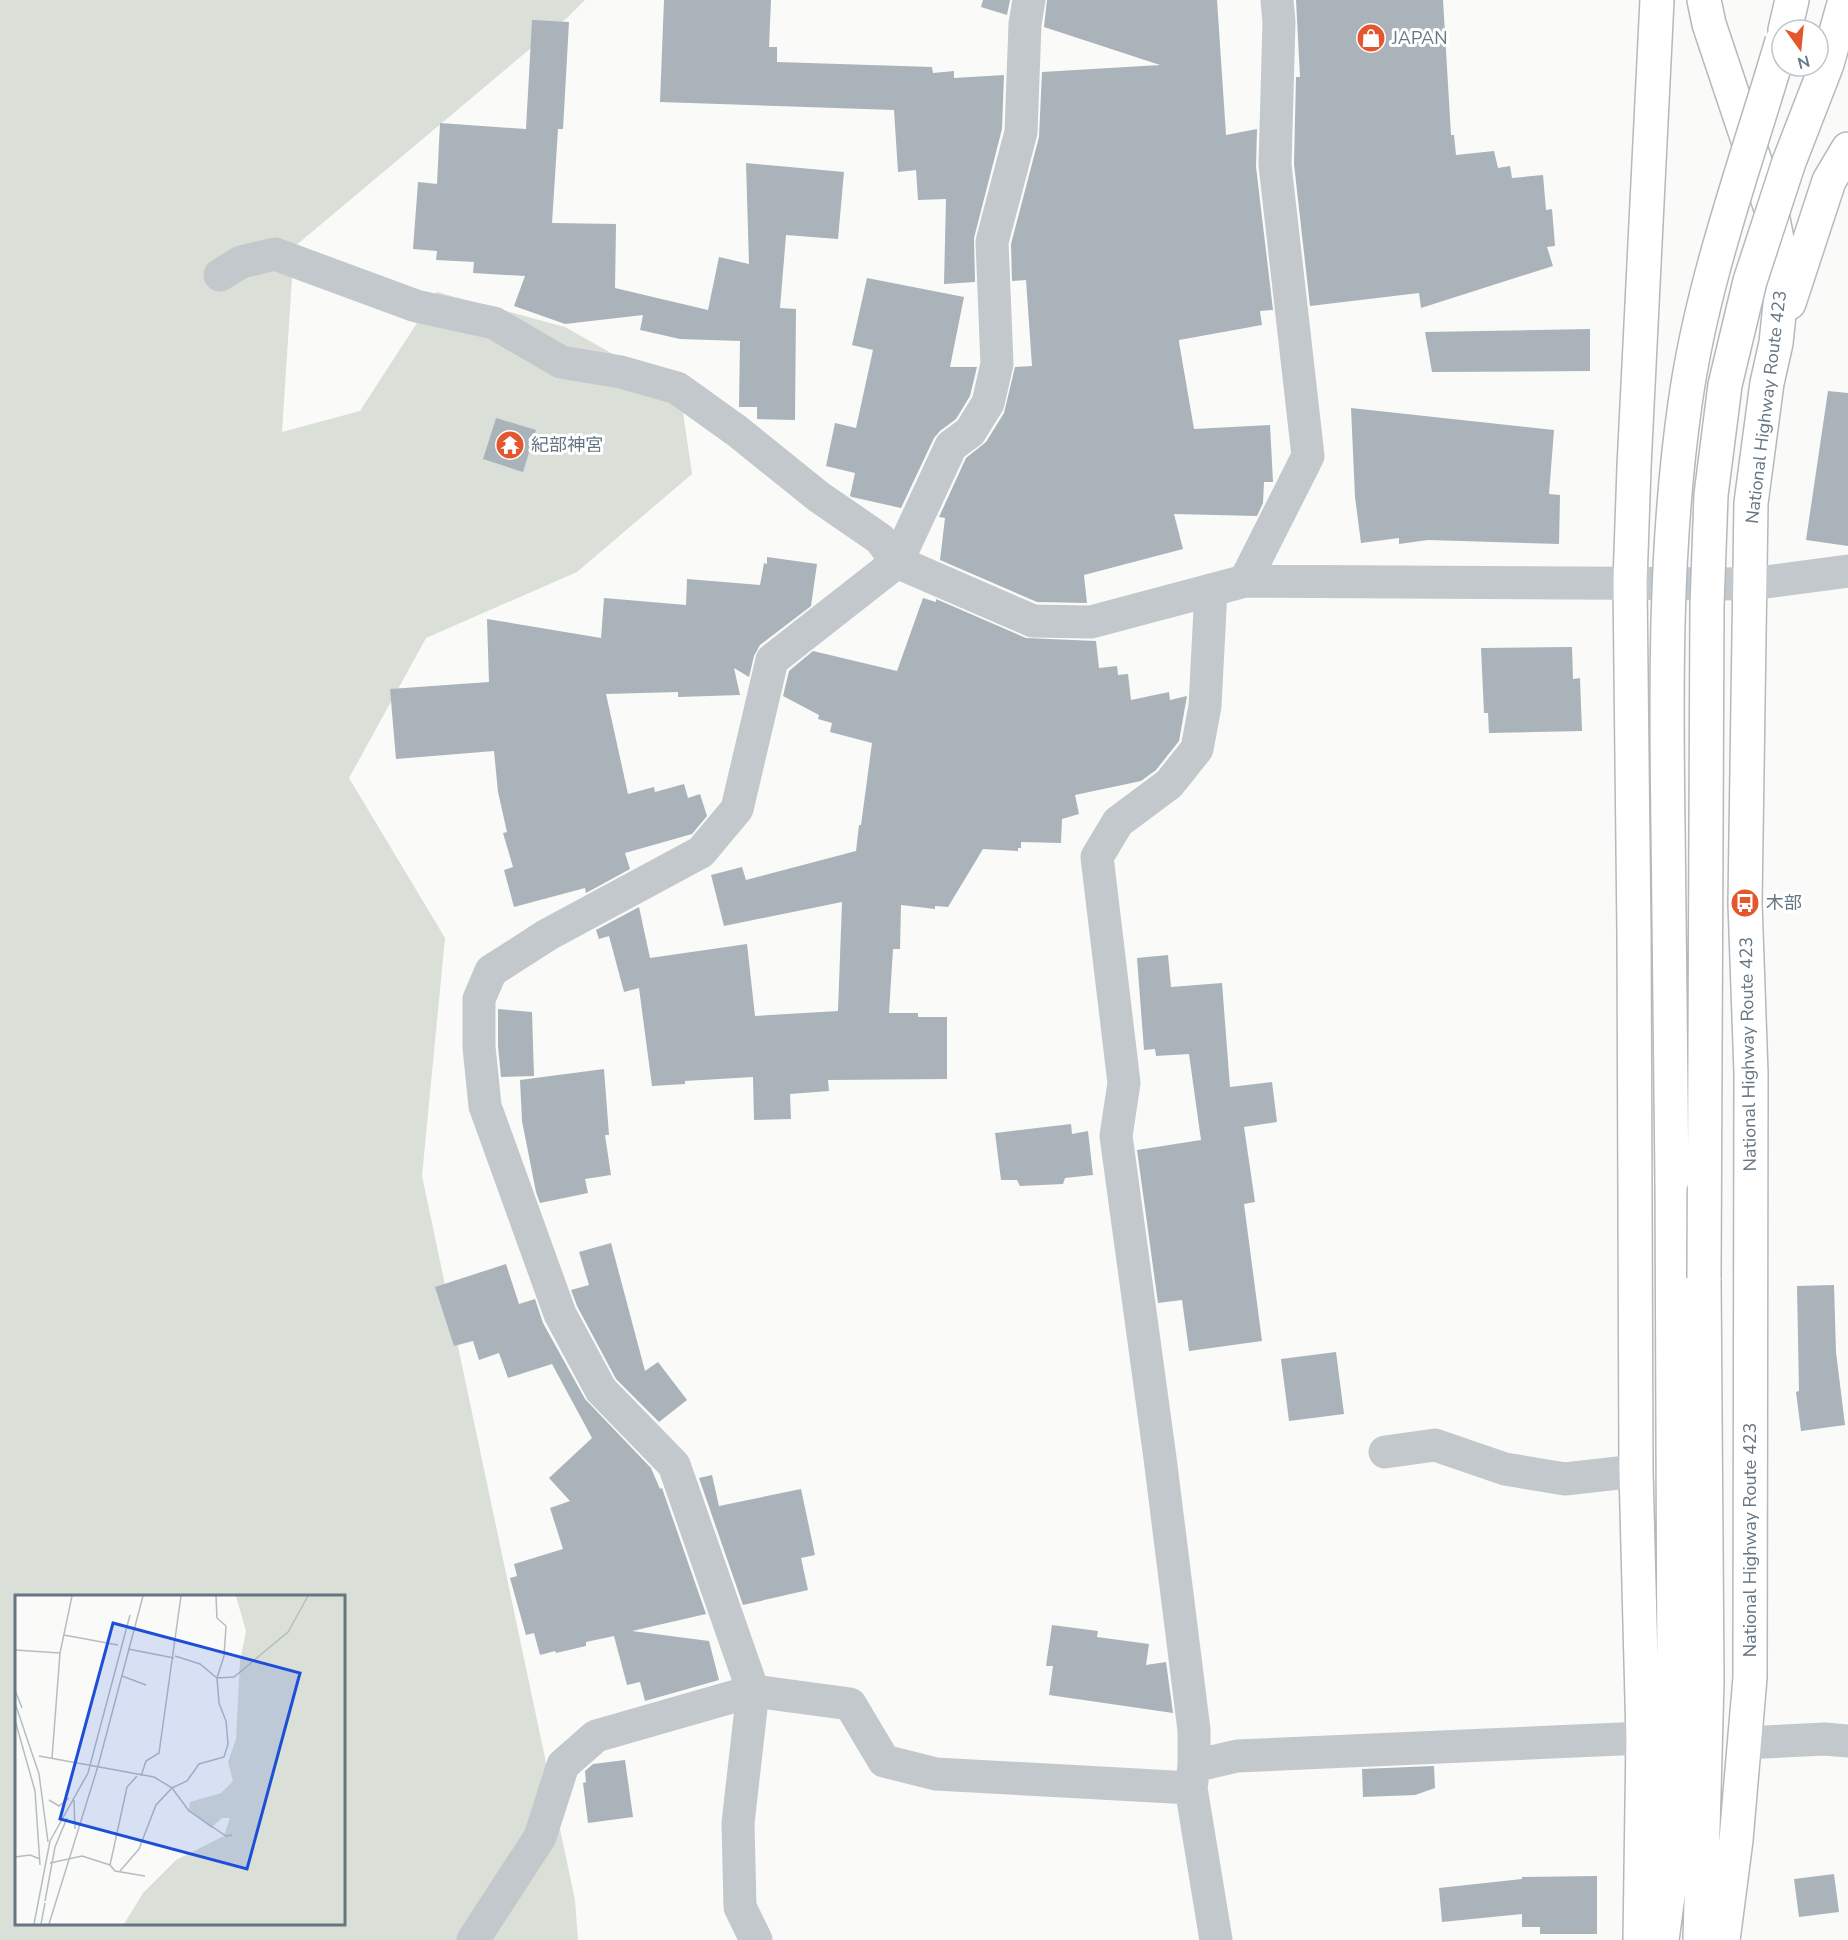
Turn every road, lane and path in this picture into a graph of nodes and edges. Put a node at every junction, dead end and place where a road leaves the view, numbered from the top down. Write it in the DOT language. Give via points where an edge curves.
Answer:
graph roads {
  1 [pos="1029,0"];
  2 [pos="1277,0"];
  3 [pos="1657,0"];
  4 [pos="1704,0"];
  5 [pos="1792,0"];
  6 [pos="1845,0"];
  7 [pos="1788,18"];
  8 [pos="1771,78"];
  9 [pos="1848,149"];
  10 [pos="220,275"];
  11 [pos="1776,343"];
  12 [pos="897,562"];
  13 [pos="1848,572"];
  14 [pos="1245,581"];
  15 [pos="1630,582"];
  16 [pos="1750,584"];
  17 [pos="1211,590"];
  18 [pos="1385,1452"];
  19 [pos="1635,1471"];
  20 [pos="753,1690"];
  21 [pos="1643,1738"];
  22 [pos="1848,1741"];
  23 [pos="1745,1743"];
  24 [pos="1192,1777"];
  25 [pos="472,1940"];
  26 [pos="756,1940"];
  27 [pos="1216,1940"];
  28 [pos="1640,1940"];
  29 [pos="1662,1940"];
  30 [pos="1700,1940"];
  31 [pos="1723,1940"];
  1 -- 12 [label="street" via="1021,132 992,242 997,364 987,403 970,432 951,446"];
  2 -- 14 [label="street" via="1280,22 1275,165 1308,456"];
  3 -- 15 [label="highway"];
  4 -- 11 [label="highway, National Highway Route 423" via="1771,209 1780,254"];
  5 -- 7 [label="highway"];
  6 -- 30 [label="highway, bridge" via="1827,64 1749,281 1725,385 1711,495 1707,605 1704,1278 1707,1680"];
  8 -- 29 [label="highway, bridge" via="1702,315 1685,401 1673,497 1666,710 1674,1708 1671,1873"];
  9 -- 11 [label="highway" via="1829,181"];
  10 -- 12 [label="street" via="241,261 275,254 416,306 494,323 561,362 621,372 677,388 737,430 819,497 880,538"];
  11 -- 16 [label="highway, National Highway Route 423" via="1752,492"];
  12 -- 17 [label="street" via="1033,621 1091,622"];
  12 -- 20 [label="street" via="772,660 737,808 701,852 547,935 491,971 479,999 485,1106 560,1314 601,1390 674,1466"];
  13 -- 16 [label="street"];
  14 -- 15 [label="street"];
  14 -- 17 [label="street"];
  15 -- 16 [label="street"];
  15 -- 19 [label="highway"];
  16 -- 23 [label="highway, National Highway Route 423" via="1745,903 1750,1074 1750,1655"];
  17 -- 24 [label="street" via="1205,706 1197,749 1168,784 1118,822 1098,858 1124,1083 1116,1136 1190,1695 1194,1730"];
  18 -- 19 [label="street" via="1435,1445 1505,1469 1565,1479"];
  19 -- 21 [label="highway"];
  20 -- 24 [label="street" via="850,1704 884,1761 936,1774"];
  20 -- 25 [label="street" via="596,1736 563,1765 540,1837"];
  20 -- 26 [label="street" via="738,1823 740,1907"];
  21 -- 24 [label="street" via="1237,1756"];
  21 -- 28 [label="highway"];
  22 -- 23 [label="street"];
  23 -- 31 [label="highway, National Highway Route 423"];
  24 -- 27 [label="street"];
}
